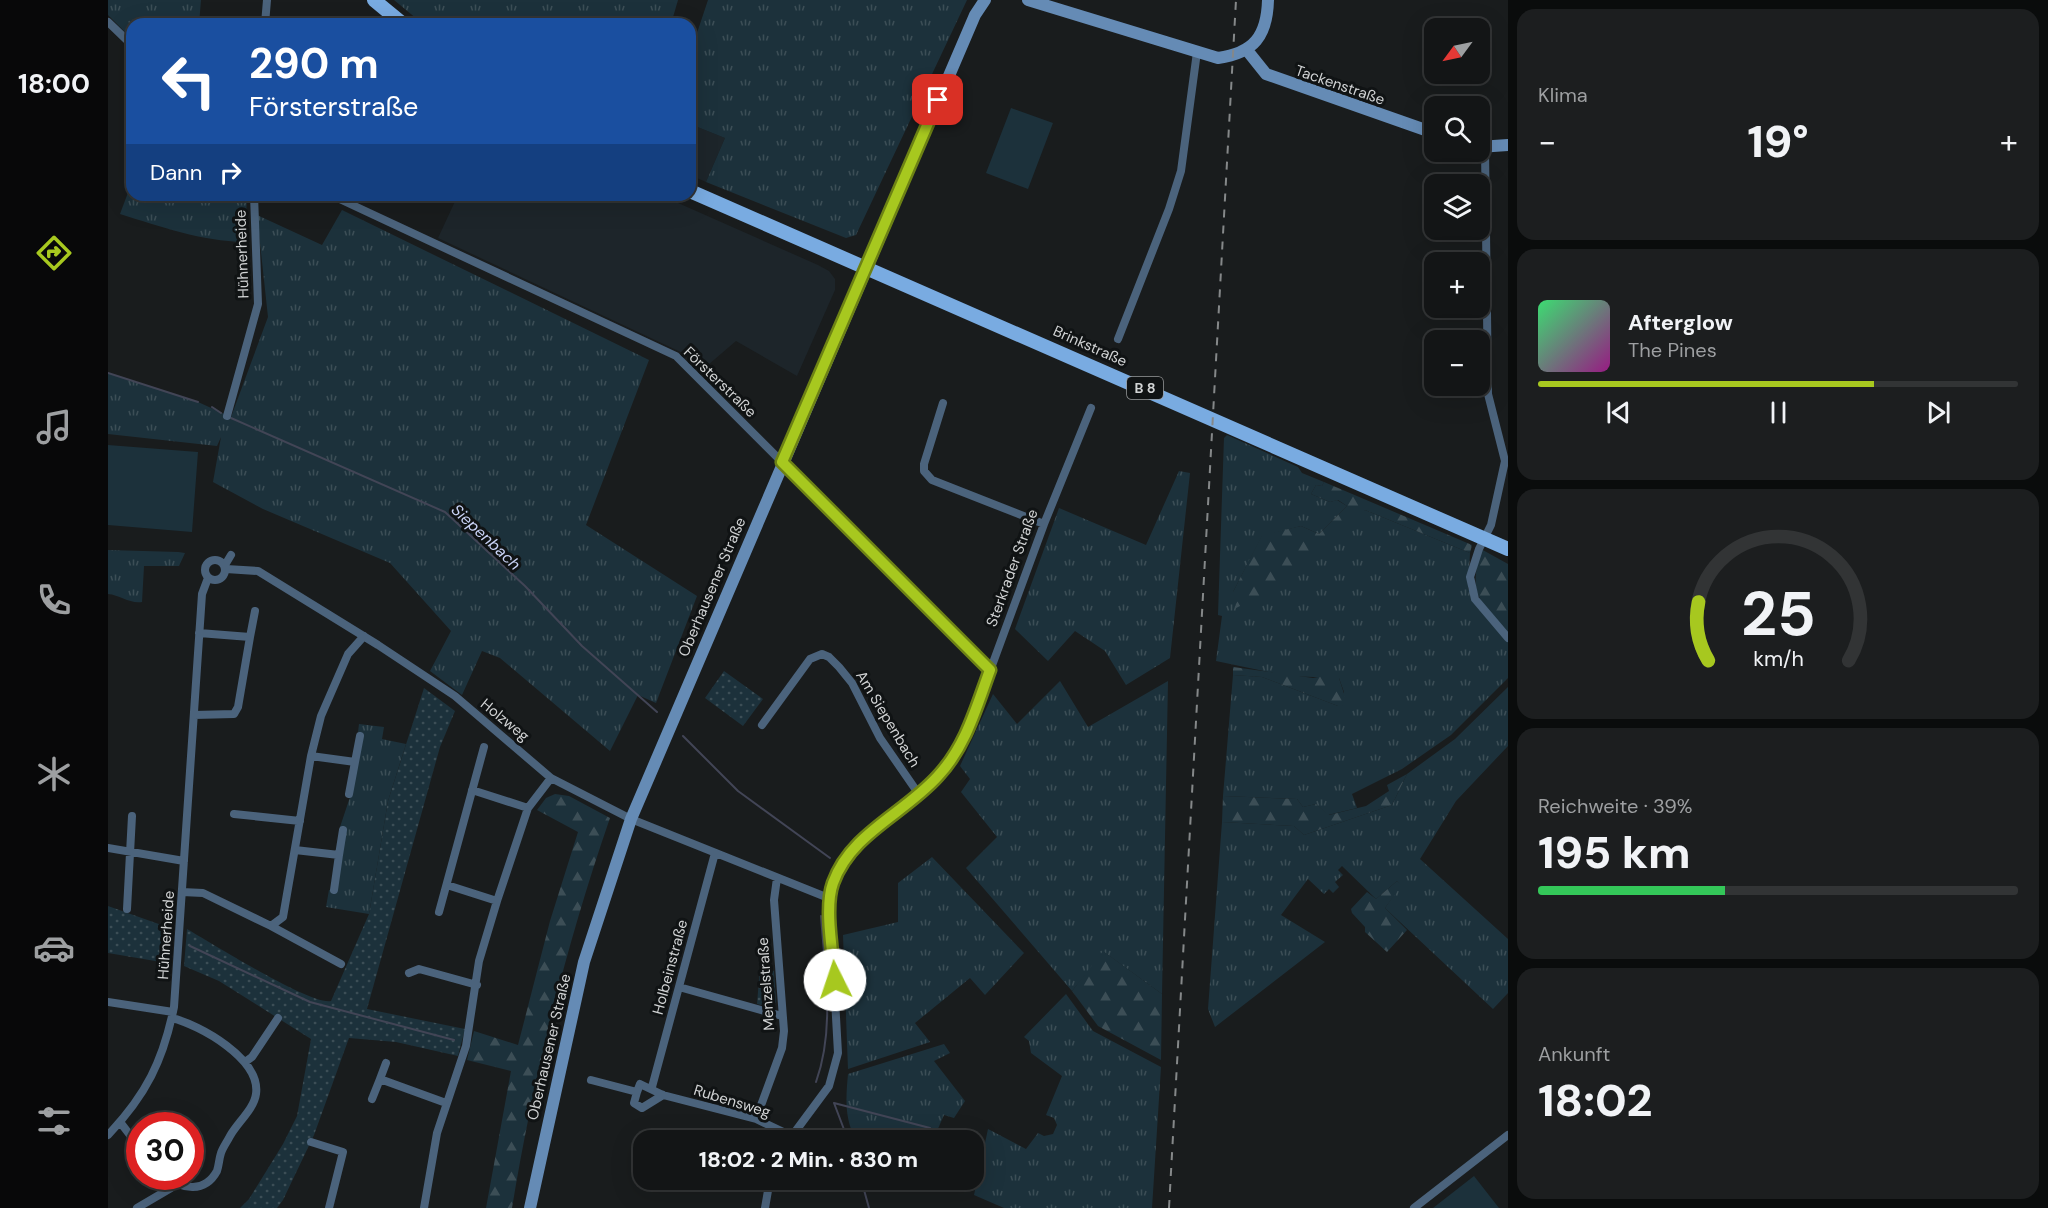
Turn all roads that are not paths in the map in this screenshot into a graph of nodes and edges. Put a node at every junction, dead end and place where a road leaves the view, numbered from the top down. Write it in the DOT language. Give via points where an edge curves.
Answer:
graph roads {
  1 [pos="267,0"];
  2 [pos="374,0"];
  3 [pos="986,0"];
  4 [pos="1028,0"];
  5 [pos="1268,0"];
  6 [pos="266,18"];
  7 [pos="396,18"];
  8 [pos="108,22"];
  9 [pos="126,39"];
  10 [pos="1246,50"];
  11 [pos="1197,52"];
  12 [pos="1424,130"];
  13 [pos="1508,145"];
  14 [pos="1490,146"];
  15 [pos="1482,162"];
  16 [pos="696,194"];
  17 [pos="254,201"];
  18 [pos="344,201"];
  19 [pos="865,266"];
  20 [pos="1118,339"];
  21 [pos="943,403"];
  22 [pos="1091,408"];
  23 [pos="227,416"];
  24 [pos="782,462"];
  25 [pos="1044,524"];
  26 [pos="1485,537"];
  27 [pos="1508,549"];
  28 [pos="231,555"];
  29 [pos="225,567"];
  30 [pos="208,578"];
  31 [pos="255,611"];
  32 [pos="199,633"];
  33 [pos="364,636"];
  34 [pos="250,637"];
  35 [pos="1508,638"];
  36 [pos="990,670"];
  37 [pos="194,715"];
  38 [pos="762,725"];
  39 [pos="360,736"];
  40 [pos="484,747"];
  41 [pos="311,756"];
  42 [pos="355,762"];
  43 [pos="551,777"];
  44 [pos="472,790"];
  45 [pos="918,793"];
  46 [pos="349,794"];
  47 [pos="528,807"];
  48 [pos="234,814"];
  49 [pos="132,816"];
  50 [pos="631,819"];
  51 [pos="300,821"];
  52 [pos="343,830"];
  53 [pos="108,848"];
  54 [pos="295,850"];
  55 [pos="129,853"];
  56 [pos="715,853"];
  57 [pos="339,855"];
  58 [pos="184,861"];
  59 [pos="777,878"];
  60 [pos="447,885"];
  61 [pos="334,890"];
  62 [pos="182,892"];
  63 [pos="831,899"];
  64 [pos="497,901"];
  65 [pos="127,909"];
  66 [pos="439,912"];
  67 [pos="271,926"];
  68 [pos="340,964"];
  69 [pos="409,973"];
  70 [pos="477,985"];
  71 [pos="679,987"];
  72 [pos="108,1002"];
  73 [pos="173,1015"];
  74 [pos="782,1016"];
  75 [pos="278,1018"];
  76 [pos="245,1062"];
  77 [pos="386,1064"];
  78 [pos="380,1079"];
  79 [pos="591,1080"];
  80 [pos="652,1087"];
  81 [pos="637,1092"];
  82 [pos="663,1095"];
  83 [pos="372,1098"];
  84 [pos="446,1103"];
  85 [pos="756,1119"];
  86 [pos="120,1122"];
  87 [pos="126,1130"];
  88 [pos="776,1130"];
  89 [pos="797,1130"];
  90 [pos="108,1135"];
  91 [pos="1508,1135"];
  92 [pos="310,1142"];
  93 [pos="204,1182"];
  94 [pos="168,1190"];
  95 [pos="768,1190"];
  96 [pos="332,1207"];
  97 [pos="137,1208"];
  98 [pos="424,1208"];
  99 [pos="530,1208"];
  100 [pos="765,1208"];
  101 [pos="1414,1208"];
  1 -- 6 [label="street"];
  2 -- 7 [label="main road"];
  3 -- 19 [label="main road, Oberhausener Straße" via="975,15"];
  4 -- 11 [label="main road"];
  5 -- 10 [label="main road" via="1262,32"];
  8 -- 9 [label="street"];
  10 -- 11 [label="main road" via="1218,58"];
  10 -- 12 [label="main road, Tackenstraße" via="1262,70 1283,82"];
  11 -- 20 [label="street" via="1180,171"];
  13 -- 14 [label="main road"];
  15 -- 26 [label="street" via="1488,394 1506,461"];
  16 -- 19 [label="main road, Brinkstraße / B 8"];
  17 -- 23 [label="street, Hühnerheide" via="258,304"];
  18 -- 24 [label="street, Försterstraße" via="676,356"];
  19 -- 24 [label="main road, Oberhausener Straße"];
  19 -- 26 [label="main road, Brinkstraße / B 8"];
  21 -- 25 [label="street" via="924,464 927,475"];
  22 -- 25 [label="street, Sterkrader Straße"];
  24 -- 36 [label="street, Försterstraße"];
  24 -- 50 [label="main road, Oberhausener Straße"];
  25 -- 36 [label="street, Sterkrader Straße"];
  26 -- 27 [label="main road, Brinkstraße / B 8"];
  26 -- 35 [label="street" via="1473,564 1471,589 1481,608"];
  28 -- 29 [label="street"];
  29 -- 30 [label="street" via="220,579"];
  29 -- 30 [label="street, Hühnerheide" via="219,560 211,561 205,571"];
  29 -- 33 [label="street, Holzweg" via="243,565 258,572"];
  30 -- 32 [label="street, Hühnerheide" via="202,594"];
  31 -- 34 [label="street"];
  32 -- 34 [label="street"];
  32 -- 37 [label="street, Hühnerheide"];
  33 -- 41 [label="street" via="348,654 321,716"];
  33 -- 43 [label="street, Holzweg" via="455,696"];
  34 -- 37 [label="street" via="234,714"];
  36 -- 45 [label="street, Sterkrader Straße" via="965,739 937,778"];
  37 -- 58 [label="street, Hühnerheide"];
  38 -- 45 [label="street, Am Siepenbach" via="810,659 822,654 829,657 852,683 880,738"];
  39 -- 42 [label="street"];
  40 -- 44 [label="street"];
  41 -- 42 [label="street"];
  41 -- 51 [label="street"];
  42 -- 46 [label="street"];
  43 -- 47 [label="street"];
  43 -- 50 [label="street, Holzweg"];
  44 -- 47 [label="street"];
  44 -- 60 [label="street"];
  45 -- 63 [label="street, Sterkrader Straße" via="849,854 832,885"];
  47 -- 64 [label="street"];
  48 -- 51 [label="street"];
  49 -- 55 [label="street"];
  50 -- 56 [label="street, Holzweg"];
  50 -- 99 [label="main road, Oberhausener Straße" via="584,962"];
  51 -- 54 [label="street"];
  52 -- 57 [label="street"];
  53 -- 55 [label="street"];
  54 -- 57 [label="street"];
  54 -- 67 [label="street" via="284,917"];
  55 -- 58 [label="street"];
  55 -- 65 [label="street"];
  56 -- 59 [label="street, Holzweg"];
  56 -- 71 [label="street, Holbeinstraße"];
  57 -- 61 [label="street"];
  58 -- 62 [label="street, Hühnerheide"];
  59 -- 63 [label="street, Holzweg"];
  59 -- 74 [label="street, Menzelstraße" via="774,900"];
  60 -- 64 [label="street"];
  60 -- 66 [label="street"];
  62 -- 67 [label="street" via="203,893"];
  62 -- 73 [label="street, Hühnerheide"];
  63 -- 89 [label="street, Sterkrader Straße" via="838,1053 829,1086"];
  64 -- 70 [label="street" via="479,961"];
  67 -- 68 [label="street"];
  69 -- 70 [label="street" via="419,969"];
  70 -- 84 [label="street" via="468,1033"];
  71 -- 74 [label="street"];
  71 -- 80 [label="street, Holbeinstraße"];
  72 -- 73 [label="street"];
  73 -- 76 [label="street" via="211,1034"];
  73 -- 86 [label="street, Hühnerheide" via="150,1082"];
  74 -- 85 [label="street, Menzelstraße" via="782,1048"];
  75 -- 76 [label="street"];
  76 -- 93 [label="street" via="257,1085 256,1096 220,1154 215,1174"];
  77 -- 78 [label="street"];
  78 -- 83 [label="street"];
  78 -- 84 [label="street"];
  79 -- 81 [label="street"];
  80 -- 81 [label="street" via="640,1084"];
  80 -- 82 [label="street, Rubensweg"];
  81 -- 82 [label="street" via="634,1103 642,1108"];
  82 -- 85 [label="street, Rubensweg"];
  84 -- 98 [label="street"];
  85 -- 88 [label="street, Rubensweg"];
  86 -- 87 [label="street"];
  86 -- 90 [label="street, Hühnerheide"];
  91 -- 101 [label="street"];
  92 -- 96 [label="street" via="343,1152"];
  94 -- 97 [label="street"];
  95 -- 100 [label="street"];
}
